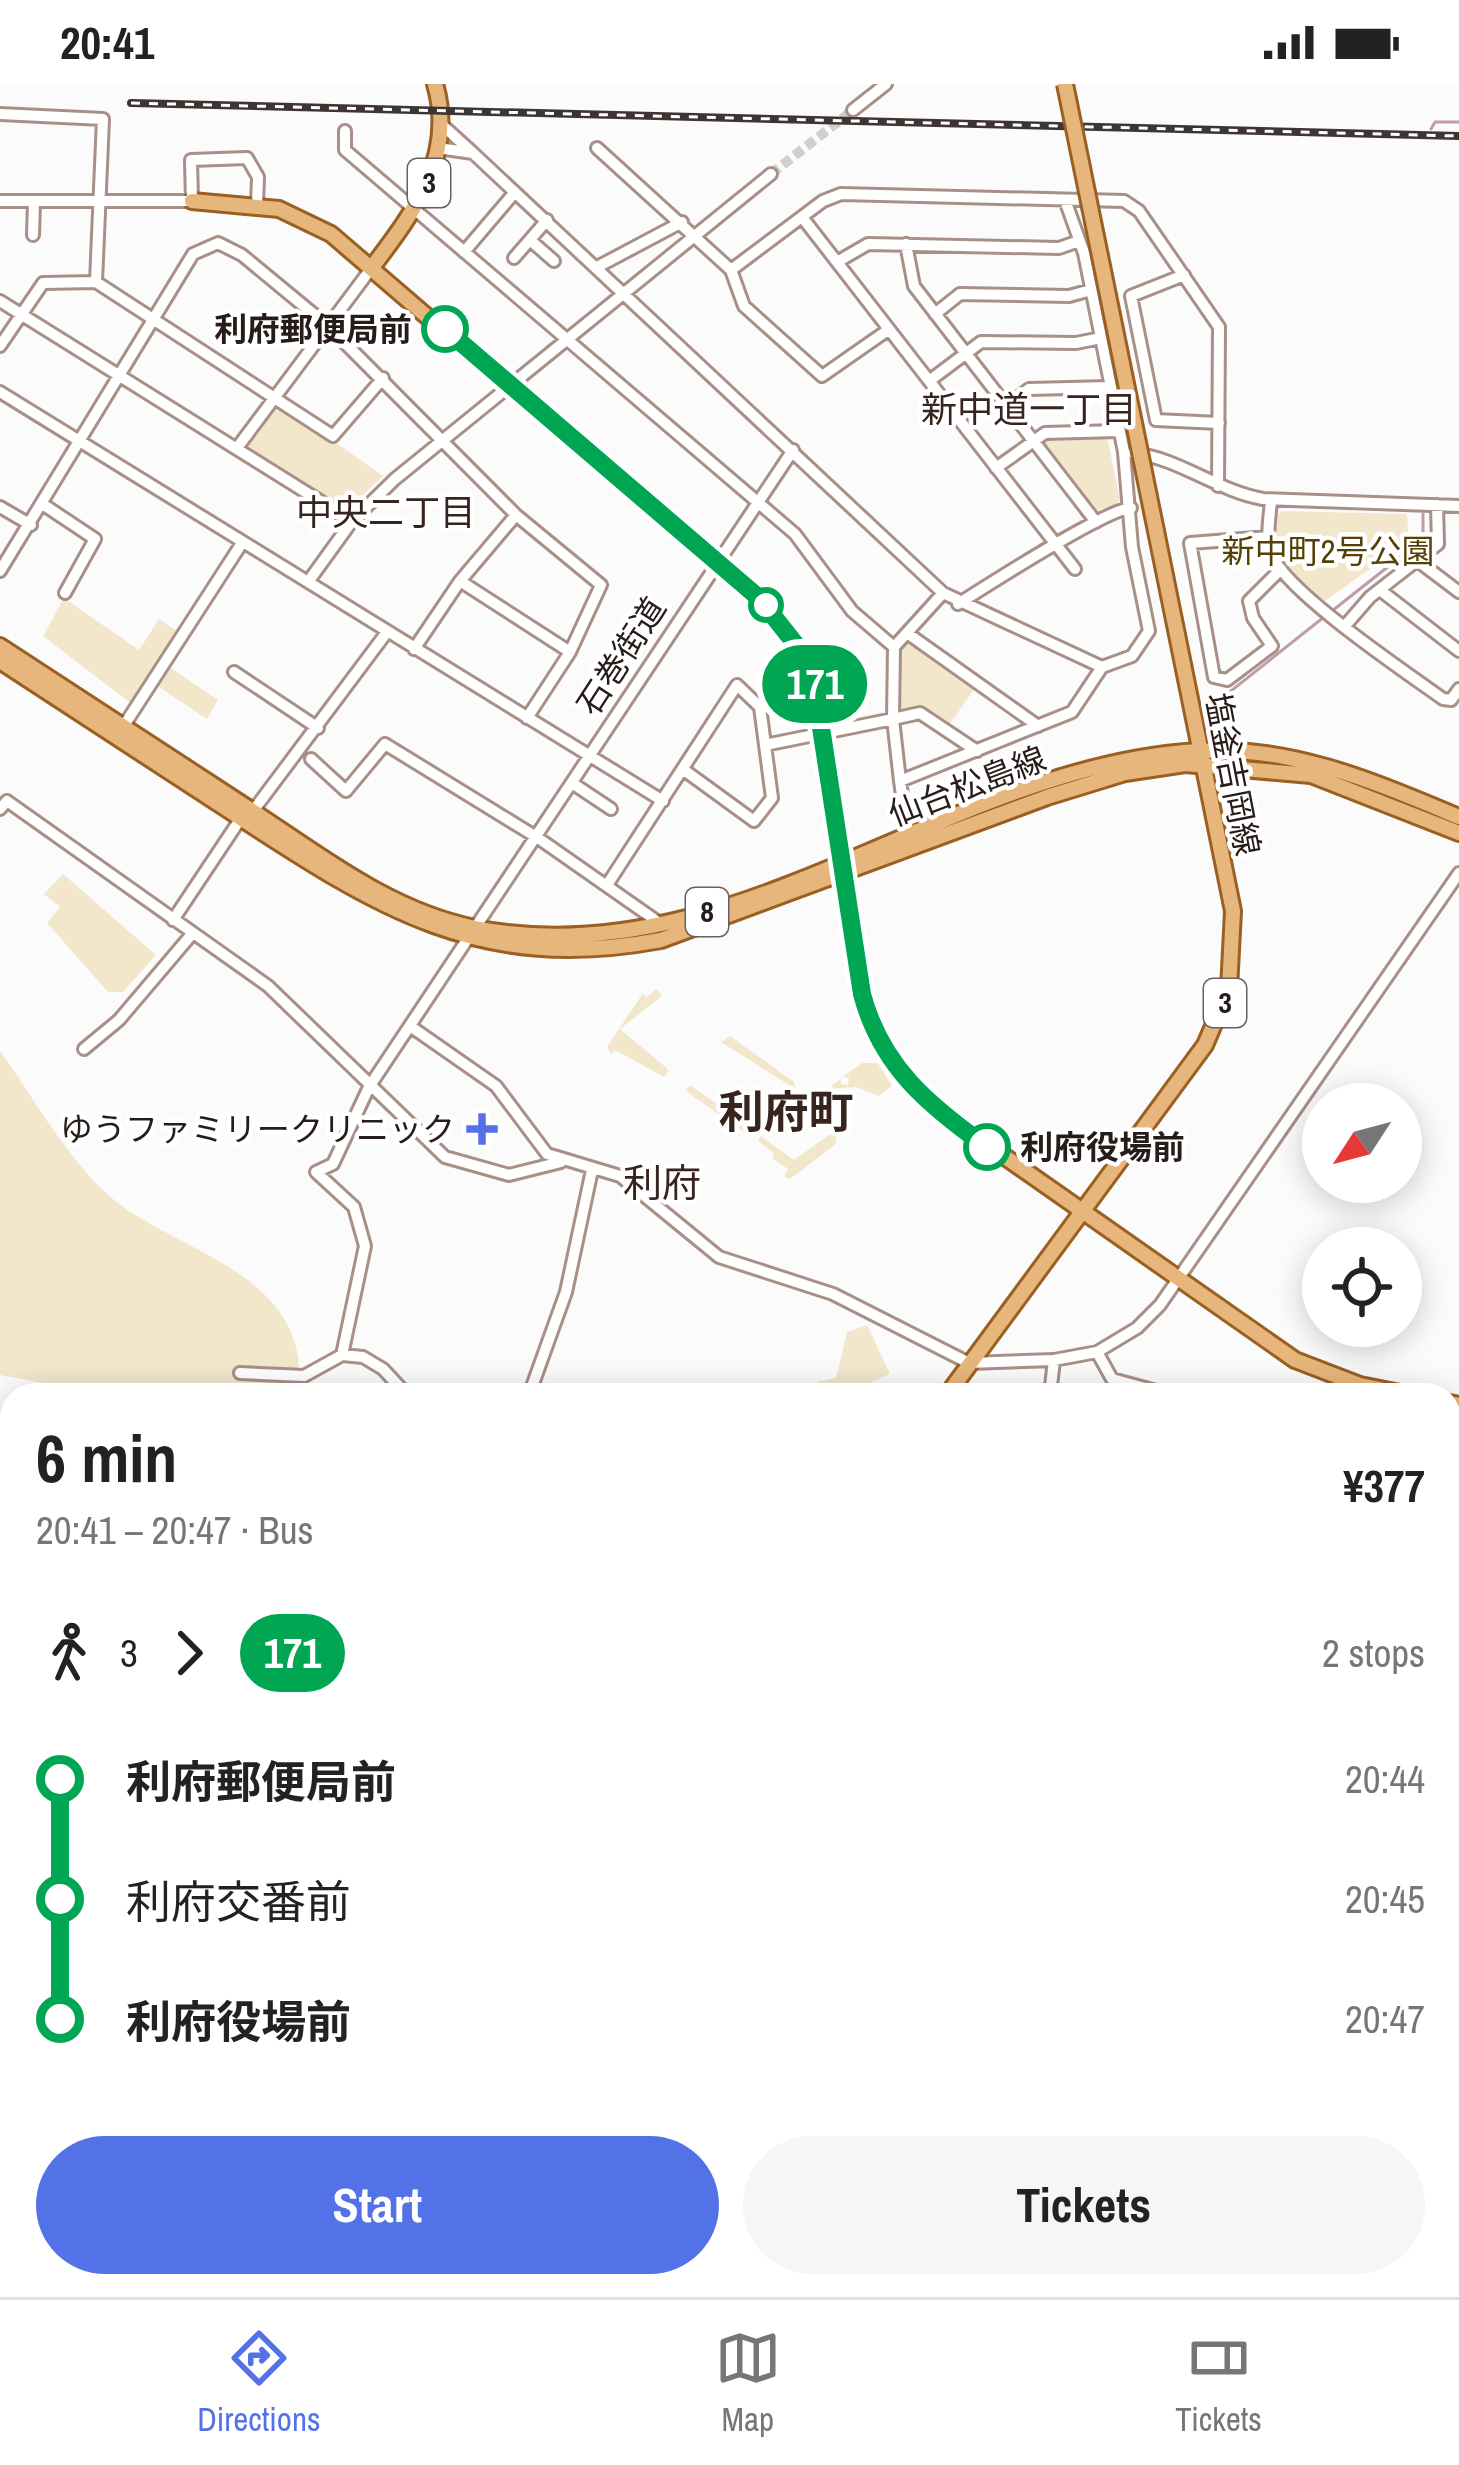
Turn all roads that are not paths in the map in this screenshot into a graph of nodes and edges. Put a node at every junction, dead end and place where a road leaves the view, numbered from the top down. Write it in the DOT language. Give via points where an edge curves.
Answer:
graph roads {
  1 [pos="435,84"];
  2 [pos="886,84"];
  3 [pos="1065,84"];
  4 [pos="853,110"];
  5 [pos="0,114"];
  6 [pos="440,124"];
  7 [pos="345,131"];
  8 [pos="438,148"];
  9 [pos="596,148"];
  10 [pos="473,153"];
  11 [pos="771,174"];
  12 [pos="515,192"];
  13 [pos="1065,200"];
  14 [pos="0,201"];
  15 [pos="192,201"];
  16 [pos="34,202"];
  17 [pos="102,202"];
  18 [pos="257,205"];
  19 [pos="415,210"];
  20 [pos="802,217"];
  21 [pos="547,220"];
  22 [pos="682,222"];
  23 [pos="33,235"];
  24 [pos="695,236"];
  25 [pos="530,240"];
  26 [pos="1078,241"];
  27 [pos="906,244"];
  28 [pos="464,252"];
  29 [pos="514,258"];
  30 [pos="554,262"];
  31 [pos="836,262"];
  32 [pos="373,266"];
  33 [pos="599,266"];
  34 [pos="731,271"];
  35 [pos="1184,275"];
  36 [pos="96,282"];
  37 [pos="1091,290"];
  38 [pos="626,291"];
  39 [pos="0,301"];
  40 [pos="21,314"];
  41 [pos="935,314"];
  42 [pos="154,320"];
  43 [pos="328,326"];
  44 [pos="889,330"];
  45 [pos="1101,338"];
  46 [pos="566,340"];
  47 [pos="0,346"];
  48 [pos="966,353"];
  49 [pos="121,376"];
  50 [pos="382,378"];
  51 [pos="929,382"];
  52 [pos="511,385"];
  53 [pos="1110,387"];
  54 [pos="0,392"];
  55 [pos="277,396"];
  56 [pos="1006,406"];
  57 [pos="1219,423"];
  58 [pos="1118,430"];
  59 [pos="446,439"];
  60 [pos="1034,441"];
  61 [pos="82,443"];
  62 [pos="237,448"];
  63 [pos="793,450"];
  64 [pos="1124,452"];
  65 [pos="996,468"];
  66 [pos="1218,486"];
  67 [pos="1271,500"];
  68 [pos="756,502"];
  69 [pos="44,505"];
  70 [pos="1437,506"];
  71 [pos="1459,506"];
  72 [pos="0,507"];
  73 [pos="1131,508"];
  74 [pos="516,515"];
  75 [pos="352,521"];
  76 [pos="1096,521"];
  77 [pos="32,525"];
  78 [pos="1269,537"];
  79 [pos="242,543"];
  80 [pos="1057,546"];
  81 [pos="716,561"];
  82 [pos="1418,561"];
  83 [pos="1075,569"];
  84 [pos="1281,569"];
  85 [pos="0,571"];
  86 [pos="460,581"];
  87 [pos="308,582"];
  88 [pos="1380,590"];
  89 [pos="943,592"];
  90 [pos="1459,592"];
  91 [pos="65,593"];
  92 [pos="958,604"];
  93 [pos="1335,619"];
  94 [pos="387,632"];
  95 [pos="907,633"];
  96 [pos="0,646"];
  97 [pos="894,647"];
  98 [pos="414,649"];
  99 [pos="1459,651"];
  100 [pos="570,652"];
  101 [pos="0,661"];
  102 [pos="1102,667"];
  103 [pos="234,672"];
  104 [pos="1459,689"];
  105 [pos="527,718"];
  106 [pos="893,718"];
  107 [pos="1038,726"];
  108 [pos="123,727"];
  109 [pos="318,728"];
  110 [pos="826,734"];
  111 [pos="765,745"];
  112 [pos="977,751"];
  113 [pos="588,756"];
  114 [pos="1202,757"];
  115 [pos="310,759"];
  116 [pos="684,770"];
  117 [pos="900,781"];
  118 [pos="572,783"];
  119 [pos="663,800"];
  120 [pos="2,802"];
  121 [pos="611,808"];
  122 [pos="247,815"];
  123 [pos="1459,818"];
  124 [pos="1459,833"];
  125 [pos="908,836"];
  126 [pos="538,838"];
  127 [pos="842,868"];
  128 [pos="1459,873"];
  129 [pos="608,884"];
  130 [pos="173,920"];
  131 [pos="663,927"];
  132 [pos="473,933"];
  133 [pos="192,934"];
  134 [pos="410,1026"];
  135 [pos="84,1048"];
  136 [pos="369,1087"];
  137 [pos="561,1162"];
  138 [pos="592,1170"];
  139 [pos="1081,1213"];
  140 [pos="1178,1281"];
  141 [pos="1097,1352"];
  142 [pos="341,1355"];
  143 [pos="1054,1360"];
  144 [pos="969,1364"];
  145 [pos="240,1373"];
  146 [pos="394,1383"];
  147 [pos="533,1383"];
  148 [pos="955,1383"];
  149 [pos="1051,1383"];
  150 [pos="1127,1383"];
  151 [pos="1343,1383"];
  1 -- 6 [label="main road, 3"];
  2 -- 4 [label="street"];
  3 -- 114 [label="main road, 塩釜吉岡線 / 3, bridge"];
  5 -- 17 [label="street" via="103,119"];
  6 -- 8 [label="main road, 3"];
  6 -- 10 [label="street"];
  7 -- 19 [label="street" via="344,150"];
  8 -- 10 [label="street"];
  8 -- 19 [label="main road, 3"];
  9 -- 22 [label="street"];
  10 -- 12 [label="street"];
  11 -- 24 [label="street"];
  12 -- 21 [label="street"];
  12 -- 28 [label="street"];
  13 -- 20 [label="street" via="841,194"];
  13 -- 26 [label="street"];
  13 -- 35 [label="street" via="1131,205"];
  14 -- 16 [label="street"];
  15 -- 17 [label="street"];
  15 -- 18 [label="main road"];
  15 -- 18 [label="street" via="192,158 247,158 258,177"];
  16 -- 17 [label="street"];
  16 -- 23 [label="street"];
  17 -- 36 [label="street"];
  18 -- 32 [label="main road" via="309,220"];
  19 -- 28 [label="street"];
  19 -- 32 [label="main road, 3"];
  20 -- 31 [label="street"];
  20 -- 34 [label="street"];
  21 -- 25 [label="street"];
  21 -- 33 [label="street"];
  22 -- 24 [label="street"];
  22 -- 33 [label="street"];
  24 -- 34 [label="street"];
  24 -- 38 [label="street"];
  25 -- 29 [label="street"];
  25 -- 30 [label="street"];
  26 -- 27 [label="street" via="1059,248"];
  26 -- 37 [label="street"];
  27 -- 31 [label="street" via="858,246"];
  27 -- 41 [label="street" via="908,276"];
  28 -- 46 [label="street"];
  31 -- 44 [label="street"];
  32 -- 43 [label="street"];
  32 -- 52 [label="main road"];
  33 -- 38 [label="street"];
  34 -- 44 [label="street" via="744,306 822,376"];
  35 -- 57 [label="street" via="1219,327"];
  35 -- 57 [label="street" via="1131,296 1156,420"];
  36 -- 40 [label="street" via="43,283"];
  36 -- 42 [label="street"];
  37 -- 41 [label="street" via="961,294"];
  37 -- 45 [label="street"];
  38 -- 46 [label="street"];
  38 -- 63 [label="street"];
  39 -- 40 [label="street"];
  40 -- 47 [label="street"];
  40 -- 49 [label="street"];
  41 -- 48 [label="street"];
  42 -- 43 [label="street" via="194,254 218,243"];
  42 -- 49 [label="street"];
  42 -- 55 [label="street"];
  43 -- 50 [label="street"];
  43 -- 55 [label="street"];
  44 -- 51 [label="street"];
  45 -- 48 [label="street" via="981,342"];
  45 -- 53 [label="street"];
  46 -- 52 [label="street"];
  46 -- 68 [label="street"];
  48 -- 51 [label="street"];
  48 -- 56 [label="street"];
  49 -- 61 [label="street"];
  49 -- 62 [label="street"];
  50 -- 55 [label="street" via="333,436"];
  50 -- 59 [label="street"];
  51 -- 65 [label="street"];
  52 -- 59 [label="street"];
  52 -- 81 [label="main road"];
  53 -- 56 [label="street" via="1029,389"];
  53 -- 58 [label="street"];
  54 -- 61 [label="street, 石巻街道"];
  55 -- 62 [label="street"];
  56 -- 60 [label="street"];
  57 -- 66 [label="street"];
  58 -- 60 [label="street" via="1045,433"];
  58 -- 64 [label="street"];
  59 -- 74 [label="street"];
  59 -- 75 [label="street"];
  60 -- 65 [label="street"];
  60 -- 76 [label="street"];
  61 -- 69 [label="street"];
  61 -- 79 [label="street, 石巻街道"];
  62 -- 75 [label="street"];
  63 -- 68 [label="street, 石巻街道"];
  63 -- 89 [label="street"];
  64 -- 66 [label="street" via="1158,456"];
  64 -- 73 [label="street"];
  65 -- 80 [label="street"];
  66 -- 67 [label="street"];
  67 -- 70 [label="street"];
  67 -- 78 [label="street"];
  68 -- 81 [label="street, 石巻街道"];
  68 -- 97 [label="street" via="795,534 852,611"];
  69 -- 77 [label="street"];
  69 -- 91 [label="street" via="95,538"];
  70 -- 71 [label="street"];
  70 -- 82 [label="street" via="1438,544"];
  72 -- 77 [label="street"];
  73 -- 76 [label="street"];
  73 -- 102 [label="street" via="1148,631 1132,656"];
  74 -- 86 [label="street"];
  74 -- 100 [label="street" via="601,585"];
  75 -- 87 [label="street"];
  76 -- 80 [label="street"];
  77 -- 85 [label="street"];
  78 -- 84 [label="street"];
  78 -- 84 [label="street" via="1190,543 1214,676 1227,680 1272,646 1250,601"];
  79 -- 87 [label="street, 石巻街道"];
  79 -- 108 [label="street"];
  80 -- 83 [label="street"];
  80 -- 92 [label="street"];
  81 -- 110 [label="main road" via="797,646"];
  81 -- 113 [label="street, 石巻街道"];
  82 -- 88 [label="street"];
  82 -- 90 [label="street"];
  84 -- 93 [label="street"];
  86 -- 98 [label="street"];
  86 -- 100 [label="street"];
  87 -- 94 [label="street, 石巻街道"];
  88 -- 93 [label="street"];
  88 -- 99 [label="street"];
  89 -- 92 [label="street"];
  89 -- 95 [label="street"];
  92 -- 102 [label="street"];
  93 -- 104 [label="street" via="1446,700"];
  94 -- 98 [label="street, 石巻街道"];
  94 -- 109 [label="street"];
  95 -- 97 [label="street"];
  95 -- 107 [label="street"];
  96 -- 108 [label="main road, 仙台松島線 / 8"];
  97 -- 106 [label="street"];
  98 -- 105 [label="street, 石巻街道"];
  100 -- 105 [label="street"];
  101 -- 122 [label="main road, 仙台松島線 / 8"];
  102 -- 107 [label="street" via="1072,712"];
  103 -- 109 [label="street"];
  105 -- 113 [label="street, 石巻街道"];
  106 -- 110 [label="street"];
  106 -- 112 [label="street" via="920,713"];
  106 -- 117 [label="street"];
  107 -- 112 [label="street"];
  108 -- 122 [label="main road, 仙台松島線 / 8"];
  109 -- 122 [label="street"];
  110 -- 111 [label="street"];
  110 -- 127 [label="main road"];
  111 -- 116 [label="street" via="772,798 754,821"];
  111 -- 116 [label="street" via="760,707 737,685"];
  112 -- 117 [label="street"];
  113 -- 118 [label="street"];
  113 -- 119 [label="street"];
  114 -- 123 [label="main road, 仙台松島線 / 8" via="1274,755 1335,768"];
  114 -- 124 [label="main road, 仙台松島線 / 8" via="1311,775"];
  114 -- 125 [label="main road, 仙台松島線 / 8" via="1093,768"];
  114 -- 127 [label="main road, 仙台松島線 / 8" via="1085,784"];
  114 -- 139 [label="main road, 塩釜吉岡線 / 3" via="1232,911 1229,989 1205,1045"];
  115 -- 126 [label="street" via="346,791 385,743"];
  116 -- 119 [label="street"];
  117 -- 125 [label="street"];
  118 -- 121 [label="street"];
  118 -- 126 [label="street"];
  119 -- 129 [label="street"];
  120 -- 130 [label="street"];
  122 -- 130 [label="street"];
  122 -- 132 [label="main road, 仙台松島線 / 8" via="372,890"];
  125 -- 127 [label="main road, 仙台松島線 / 8"];
  126 -- 129 [label="street"];
  126 -- 132 [label="street"];
  127 -- 131 [label="main road, 仙台松島線 / 8"];
  127 -- 132 [label="main road, 仙台松島線 / 8" via="697,930 632,946 563,950"];
  127 -- 139 [label="main road" via="867,1014 897,1070 936,1110"];
  128 -- 140 [label="street"];
  129 -- 131 [label="street"];
  130 -- 133 [label="street"];
  131 -- 132 [label="main road, 仙台松島線 / 8" via="563,938"];
  132 -- 134 [label="street"];
  133 -- 135 [label="street" via="119,1020"];
  133 -- 136 [label="street" via="268,986"];
  134 -- 136 [label="street"];
  134 -- 137 [label="street" via="496,1086 529,1136"];
  136 -- 137 [label="street" via="461,1165 509,1175"];
  136 -- 142 [label="street" via="334,1164 316,1172 354,1207 364,1246"];
  137 -- 138 [label="street"];
  138 -- 144 [label="street" via="631,1183 719,1257 832,1294"];
  138 -- 147 [label="street" via="572,1270"];
  139 -- 140 [label="main road"];
  139 -- 144 [label="main road, 塩釜吉岡線 / 3"];
  140 -- 141 [label="street" via="1137,1328"];
  140 -- 151 [label="main road" via="1294,1360"];
  141 -- 143 [label="street"];
  141 -- 150 [label="street" via="1112,1379"];
  142 -- 145 [label="street" via="304,1376"];
  142 -- 146 [label="street" via="373,1363"];
  143 -- 144 [label="street"];
  143 -- 149 [label="street"];
  144 -- 148 [label="main road, 塩釜吉岡線 / 3"];
}
